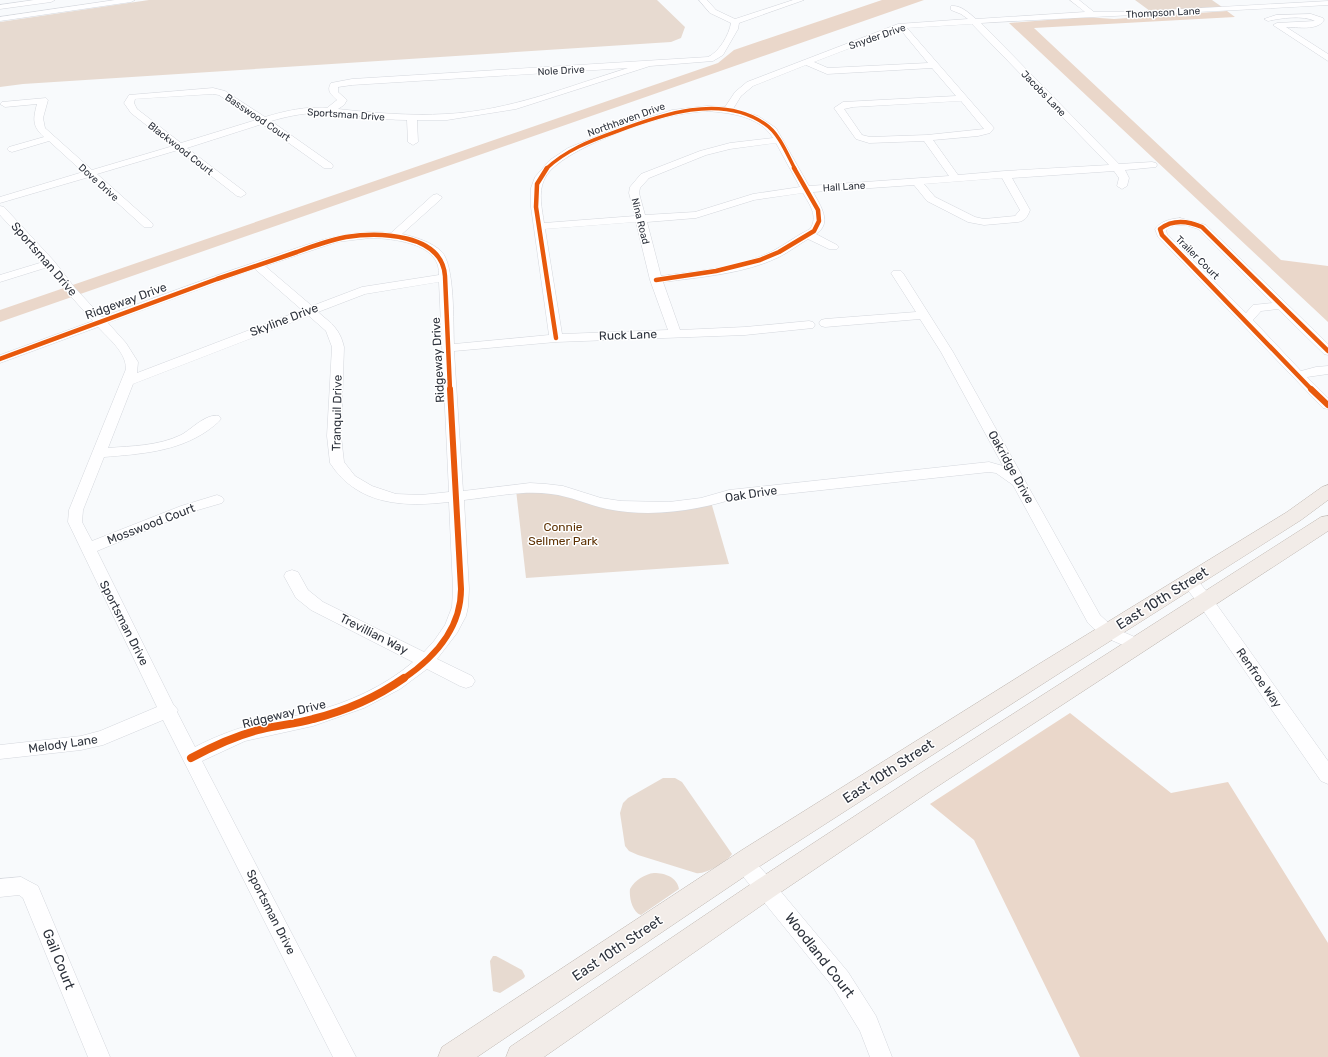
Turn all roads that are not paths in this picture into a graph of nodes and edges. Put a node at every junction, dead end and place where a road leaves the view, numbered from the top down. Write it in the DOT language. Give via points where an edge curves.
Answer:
graph roads {
  1 [pos="50,0"];
  2 [pos="131,0"];
  3 [pos="703,0"];
  4 [pos="800,0"];
  5 [pos="1074,0"];
  6 [pos="10,3"];
  7 [pos="1328,3"];
  8 [pos="0,7"];
  9 [pos="954,8"];
  10 [pos="1092,14"];
  11 [pos="11,18"];
  12 [pos="0,19"];
  13 [pos="974,21"];
  14 [pos="735,22"];
  15 [pos="1278,25"];
  16 [pos="901,26"];
  17 [pos="1325,52"];
  18 [pos="805,62"];
  19 [pos="649,64"];
  20 [pos="936,65"];
  21 [pos="132,97"];
  22 [pos="963,98"];
  23 [pos="5,104"];
  24 [pos="728,110"];
  25 [pos="329,111"];
  26 [pos="412,118"];
  27 [pos="263,120"];
  28 [pos="51,138"];
  29 [pos="927,138"];
  30 [pos="779,140"];
  31 [pos="413,142"];
  32 [pos="180,147"];
  33 [pos="12,149"];
  34 [pos="1152,165"];
  35 [pos="328,166"];
  36 [pos="1116,168"];
  37 [pos="90,173"];
  38 [pos="1005,174"];
  39 [pos="955,178"];
  40 [pos="916,180"];
  41 [pos="1122,186"];
  42 [pos="807,188"];
  43 [pos="241,194"];
  44 [pos="437,197"];
  45 [pos="0,200"];
  46 [pos="0,209"];
  47 [pos="640,219"];
  48 [pos="148,225"];
  49 [pos="540,226"];
  50 [pos="807,234"];
  51 [pos="394,236"];
  52 [pos="833,247"];
  53 [pos="50,263"];
  54 [pos="257,265"];
  55 [pos="897,273"];
  56 [pos="445,278"];
  57 [pos="0,279"];
  58 [pos="656,280"];
  59 [pos="1281,305"];
  60 [pos="310,310"];
  61 [pos="924,315"];
  62 [pos="1246,320"];
  63 [pos="100,322"];
  64 [pos="825,322"];
  65 [pos="809,325"];
  66 [pos="675,334"];
  67 [pos="556,338"];
  68 [pos="448,348"];
  69 [pos="1328,351"];
  70 [pos="0,359"];
  71 [pos="1328,370"];
  72 [pos="1298,376"];
  73 [pos="128,381"];
  74 [pos="1328,405"];
  75 [pos="214,419"];
  76 [pos="99,453"];
  77 [pos="1019,482"];
  78 [pos="1328,491"];
  79 [pos="457,496"];
  80 [pos="217,500"];
  81 [pos="1328,522"];
  82 [pos="87,549"];
  83 [pos="292,576"];
  84 [pos="1189,581"];
  85 [pos="1206,602"];
  86 [pos="1108,632"];
  87 [pos="1138,645"];
  88 [pos="426,661"];
  89 [pos="466,681"];
  90 [pos="168,710"];
  91 [pos="0,752"];
  92 [pos="191,758"];
  93 [pos="1328,776"];
  94 [pos="744,863"];
  95 [pos="0,888"];
  96 [pos="766,888"];
  97 [pos="99,1057"];
  98 [pos="345,1057"];
  99 [pos="452,1057"];
  100 [pos="520,1057"];
  101 [pos="881,1057"];
  1 -- 6 [label="street"];
  2 -- 11 [label="street"];
  3 -- 14 [label="street" via="717,15"];
  4 -- 14 [label="street"];
  5 -- 10 [label="street"];
  6 -- 8 [label="street"];
  6 -- 11 [label="street"];
  7 -- 10 [label="street, Thompson Lane" via="1136,14"];
  9 -- 13 [label="street, Jacobs Lane" via="964,12"];
  10 -- 13 [label="street, Snyder Drive"];
  11 -- 12 [label="street"];
  13 -- 16 [label="street, Snyder Drive"];
  13 -- 36 [label="street, Jacobs Lane"];
  14 -- 19 [label="street, Nole Drive" via="734,29 719,55 714,58"];
  15 -- 15 [label="street" via="1268,19 1282,16 1311,16 1320,20 1316,24"];
  15 -- 17 [label="street"];
  16 -- 18 [label="street, Snyder Drive"];
  16 -- 20 [label="street"];
  18 -- 20 [label="street" via="837,71"];
  18 -- 24 [label="street, Snyder Drive" via="750,84 738,94"];
  19 -- 25 [label="street, Nole Drive" via="352,82 334,85 333,93 342,100"];
  19 -- 26 [label="street, Sportsman Drive" via="516,106 447,117"];
  20 -- 22 [label="street"];
  21 -- 27 [label="street, Basswood Court" via="213,91 222,93"];
  21 -- 32 [label="street, Blackwood Court" via="129,103 134,111"];
  22 -- 29 [label="street" via="989,128 987,131"];
  22 -- 29 [label="street" via="853,104 839,108 859,137 869,140"];
  23 -- 28 [label="street, Dove Drive" via="43,100 38,124"];
  24 -- 30 [label="street, Northhaven Drive" via="762,120 774,130"];
  24 -- 49 [label="street, Northhaven Drive" via="691,109 658,116 592,140 561,156 550,165 536,184 536,207"];
  25 -- 26 [label="street, Sportsman Drive" via="351,115"];
  25 -- 27 [label="street, Sportsman Drive" via="302,111"];
  26 -- 31 [label="street"];
  27 -- 32 [label="street, Sportsman Drive"];
  27 -- 35 [label="street, Basswood Court"];
  28 -- 33 [label="street"];
  28 -- 37 [label="street, Dove Drive"];
  29 -- 39 [label="street"];
  30 -- 42 [label="street, Northhaven Drive"];
  30 -- 47 [label="street, Nina Road" via="713,150 645,176 635,187 634,193"];
  32 -- 37 [label="street, Sportsman Drive"];
  32 -- 43 [label="street, Blackwood Court"];
  34 -- 36 [label="street, Hall Lane"];
  36 -- 38 [label="street, Hall Lane"];
  36 -- 41 [label="street, Jacobs Lane" via="1124,178"];
  37 -- 45 [label="street, Sportsman Drive"];
  37 -- 48 [label="street, Dove Drive"];
  38 -- 39 [label="street, Hall Lane"];
  38 -- 40 [label="street" via="1025,210 1024,215 1018,219 984,222 972,220 931,198"];
  39 -- 40 [label="street, Hall Lane"];
  40 -- 42 [label="street, Hall Lane"];
  42 -- 47 [label="street, Hall Lane" via="753,197 704,213"];
  42 -- 50 [label="street, Northhaven Drive" via="818,210 820,221 814,232"];
  44 -- 51 [label="street"];
  46 -- 53 [label="street, Sportsman Drive" via="8,225"];
  47 -- 49 [label="street, Hall Lane"];
  47 -- 58 [label="street, Nina Road"];
  49 -- 67 [label="street, Northhaven Drive"];
  50 -- 52 [label="street"];
  50 -- 58 [label="street, Northhaven Drive" via="761,260 732,268"];
  51 -- 54 [label="street, Ridgeway Drive" via="342,238"];
  51 -- 56 [label="street, Ridgeway Drive" via="414,241 434,251 441,258"];
  53 -- 57 [label="street"];
  53 -- 63 [label="street, Sportsman Drive"];
  54 -- 60 [label="street, Tranquil Drive"];
  54 -- 63 [label="street, Ridgeway Drive"];
  55 -- 61 [label="street, Oakridge Drive"];
  56 -- 60 [label="street, Skyline Drive" via="362,291"];
  56 -- 68 [label="street, Ridgeway Drive"];
  58 -- 66 [label="street, Nina Road"];
  59 -- 62 [label="street" via="1257,308"];
  59 -- 62 [label="street, Trailer Court" via="1202,227 1184,222 1172,223 1160,229 1162,235"];
  59 -- 69 [label="street, Trailer Court"];
  60 -- 73 [label="street, Skyline Drive"];
  60 -- 79 [label="street, Tranquil Drive" via="331,329 338,347 334,436 337,463 343,471 350,479 367,489 395,499 421,500"];
  61 -- 64 [label="street"];
  61 -- 77 [label="street, Oakridge Drive"];
  62 -- 72 [label="street, Trailer Court"];
  63 -- 70 [label="street, Ridgeway Drive"];
  63 -- 73 [label="street, Sportsman Drive" via="122,346 132,362"];
  65 -- 66 [label="street, Ruck Lane"];
  66 -- 67 [label="street, Ruck Lane"];
  67 -- 68 [label="street, Ruck Lane"];
  68 -- 79 [label="street, Ridgeway Drive"];
  71 -- 72 [label="street"];
  72 -- 74 [label="street, Trailer Court"];
  73 -- 76 [label="street, Sportsman Drive"];
  75 -- 76 [label="street" via="176,442 148,449"];
  76 -- 82 [label="street, Sportsman Drive" via="76,510 75,522"];
  77 -- 79 [label="street, Oak Drive" via="1001,470 989,467 729,496 711,502 638,509 606,504 545,488"];
  77 -- 86 [label="street, Oakridge Drive" via="1094,619"];
  78 -- 84 [label="main road, East 10th Street" via="1294,516"];
  79 -- 88 [label="street, Ridgeway Drive" via="462,589 460,608 444,641"];
  80 -- 82 [label="street, Mosswood Court" via="186,509"];
  81 -- 85 [label="main road, East 10th Street"];
  82 -- 90 [label="street, Sportsman Drive"];
  83 -- 88 [label="street, Trevillian Way" via="302,594 317,606"];
  84 -- 85 [label="street, Renfroe Way"];
  84 -- 86 [label="main road, East 10th Street"];
  85 -- 87 [label="main road, East 10th Street"];
  85 -- 93 [label="street, Renfroe Way"];
  86 -- 87 [label="street, Oakridge Drive"];
  86 -- 94 [label="main road, East 10th Street"];
  87 -- 96 [label="main road, East 10th Street"];
  88 -- 89 [label="street, Trevillian Way"];
  88 -- 92 [label="street, Ridgeway Drive" via="395,685 341,710 320,718 253,732"];
  90 -- 91 [label="street, Melody Lane" via="103,738"];
  90 -- 92 [label="street, Sportsman Drive"];
  92 -- 98 [label="street, Sportsman Drive"];
  94 -- 96 [label="street, Woodland Court"];
  94 -- 99 [label="main road, East 10th Street"];
  95 -- 97 [label="street, Gail Court" via="21,886 31,892"];
  96 -- 100 [label="main road, East 10th Street"];
  96 -- 101 [label="street, Woodland Court" via="835,971 863,1012"];
}
